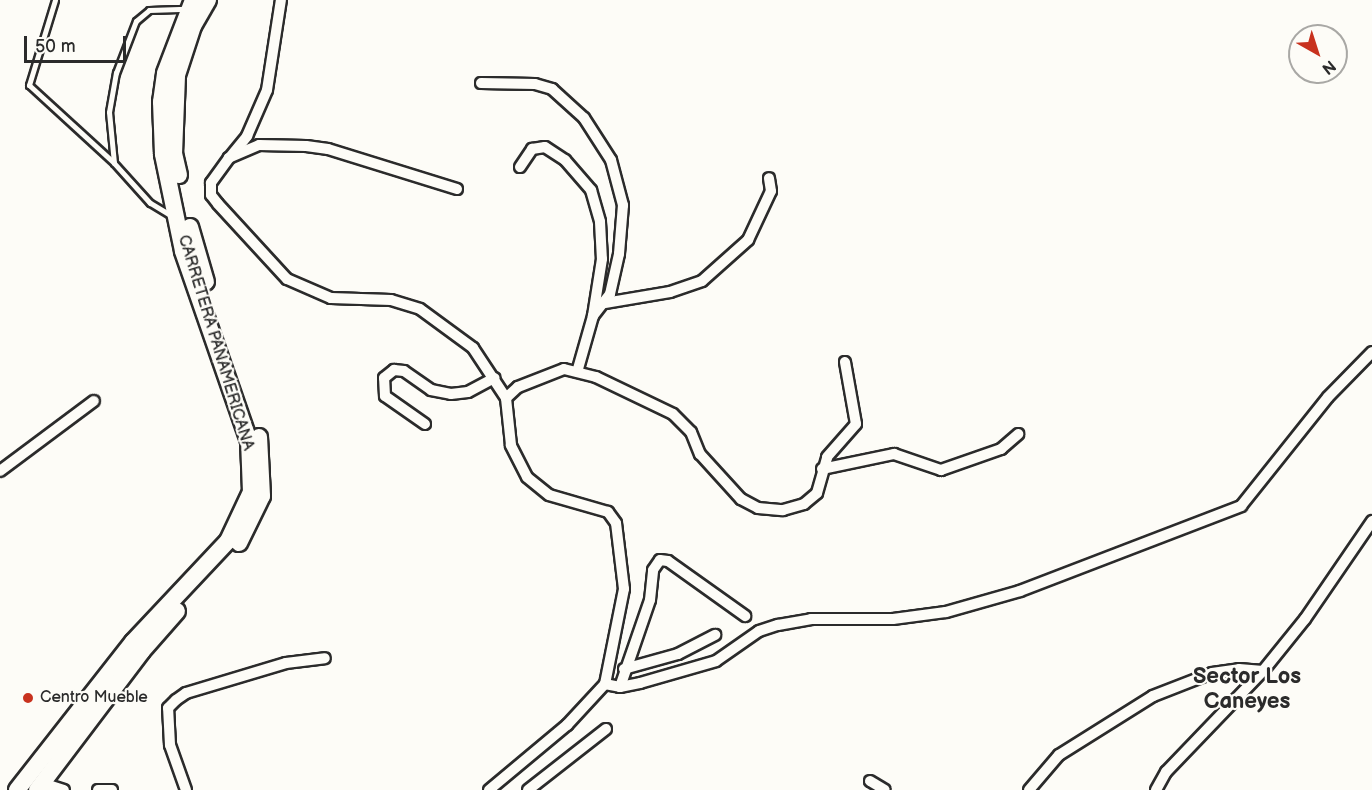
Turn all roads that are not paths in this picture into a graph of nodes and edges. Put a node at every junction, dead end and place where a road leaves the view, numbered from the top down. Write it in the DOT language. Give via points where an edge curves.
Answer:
graph roads {
  1 [pos="55,0"];
  2 [pos="208,0"];
  3 [pos="281,0"];
  4 [pos="191,4"];
  5 [pos="481,83"];
  6 [pos="229,158"];
  7 [pos="114,163"];
  8 [pos="520,167"];
  9 [pos="769,178"];
  10 [pos="457,189"];
  11 [pos="177,219"];
  12 [pos="605,303"];
  13 [pos="593,316"];
  14 [pos="1372,352"];
  15 [pos="845,362"];
  16 [pos="577,372"];
  17 [pos="494,378"];
  18 [pos="506,398"];
  19 [pos="94,401"];
  20 [pos="425,424"];
  21 [pos="1018,434"];
  22 [pos="822,470"];
  23 [pos="0,471"];
  24 [pos="1372,521"];
  25 [pos="745,616"];
  26 [pos="715,635"];
  27 [pos="325,658"];
  28 [pos="624,669"];
  29 [pos="1263,671"];
  30 [pos="605,684"];
  31 [pos="620,687"];
  32 [pos="606,729"];
  33 [pos="870,781"];
  34 [pos="40,787"];
  35 [pos="17,790"];
  36 [pos="64,790"];
  37 [pos="98,790"];
  38 [pos="112,790"];
  39 [pos="186,790"];
  40 [pos="489,790"];
  41 [pos="528,790"];
  42 [pos="885,790"];
  43 [pos="1029,790"];
  44 [pos="1156,790"];
  1 -- 7 [label="lane" via="29,85"];
  2 -- 34 [label="main road, CARRETERA PANAMERICANA" via="193,26 177,75 174,154 194,246 260,438 262,496 238,545 142,651"];
  3 -- 6 [label="street" via="267,90 247,136"];
  4 -- 7 [label="lane" via="149,10 136,21 116,73 110,112"];
  4 -- 11 [label="main road, CARRETERA PANAMERICANA" via="172,47 161,102 163,154"];
  5 -- 12 [label="street" via="552,88 566,98 602,144 619,181 623,205 619,254"];
  6 -- 10 [label="street" via="258,145 306,146 328,149"];
  6 -- 17 [label="street" via="211,183 211,195 287,279 331,298 391,300 420,309 473,348"];
  7 -- 11 [label="lane" via="150,203"];
  8 -- 13 [label="street" via="532,149 545,147 565,160 591,190 600,222 602,259"];
  9 -- 12 [label="street" via="771,191 748,240 702,281 669,292"];
  11 -- 35 [label="main road, CARRETERA PANAMERICANA" via="183,251 249,441 251,492 228,541 133,642"];
  12 -- 13 [label="street"];
  13 -- 16 [label="street"];
  14 -- 31 [label="street" via="1328,397 1241,506 1020,591 946,612 777,625 759,631 716,661"];
  15 -- 22 [label="street" via="856,424"];
  16 -- 18 [label="street" via="564,369 545,374"];
  16 -- 22 [label="street" via="673,414 691,432 700,454 720,479 741,500 758,508 783,510 804,504 816,493"];
  17 -- 18 [label="street"];
  17 -- 20 [label="street" via="468,392 451,394 431,390 404,371 394,370 384,378 385,396"];
  18 -- 30 [label="street" via="511,446 527,477 549,495 608,512 616,523 624,589"];
  19 -- 23 [label="street"];
  21 -- 22 [label="street" via="1001,449 941,470 894,454"];
  24 -- 29 [label="street" via="1305,619"];
  25 -- 28 [label="street" via="668,561 660,560 653,570 640,633"];
  26 -- 28 [label="street" via="678,654"];
  27 -- 39 [label="street" via="286,663 186,693 176,700 168,708 168,730"];
  28 -- 31 [label="street"];
  29 -- 43 [label="street" via="1212,673 1153,696 1059,755"];
  29 -- 44 [label="street" via="1196,738 1166,772"];
  30 -- 31 [label="street"];
  30 -- 40 [label="street" via="567,726"];
  32 -- 41 [label="street"];
  33 -- 42 [label="street"];
  34 -- 36 [label="street"];
  37 -- 38 [label="street"];
}
